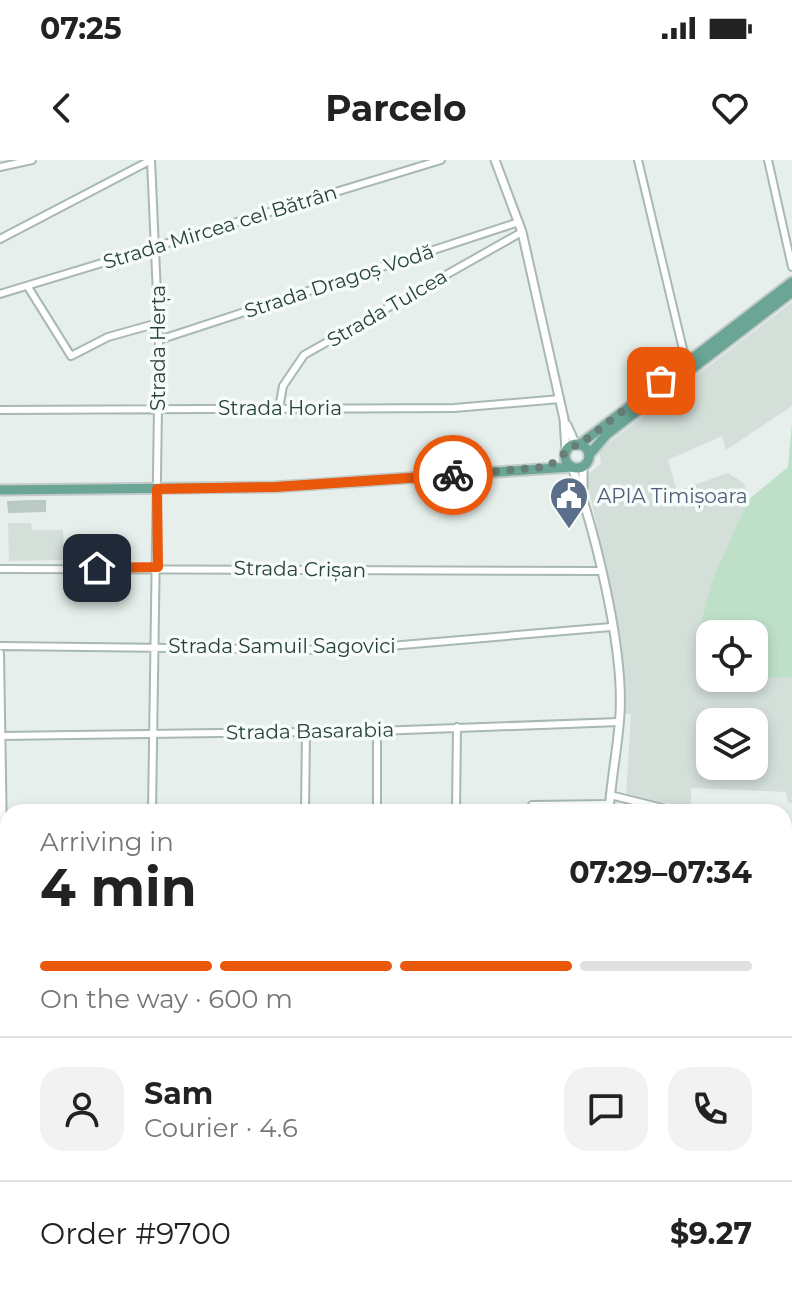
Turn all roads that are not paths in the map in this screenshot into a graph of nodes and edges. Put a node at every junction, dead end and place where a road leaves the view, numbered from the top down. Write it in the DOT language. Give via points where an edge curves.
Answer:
graph roads {
  1 [pos="32,160"];
  2 [pos="151,160"];
  3 [pos="441,160"];
  4 [pos="495,160"];
  5 [pos="638,160"];
  6 [pos="768,160"];
  7 [pos="0,167"];
  8 [pos="519,222"];
  9 [pos="522,232"];
  10 [pos="0,239"];
  11 [pos="157,246"];
  12 [pos="792,267"];
  13 [pos="792,282"];
  14 [pos="28,287"];
  15 [pos="792,292"];
  16 [pos="0,294"];
  17 [pos="158,323"];
  18 [pos="159,340"];
  19 [pos="687,367"];
  20 [pos="560,399"];
  21 [pos="158,408"];
  22 [pos="279,408"];
  23 [pos="0,410"];
  24 [pos="564,419"];
  25 [pos="578,445"];
  26 [pos="566,453"];
  27 [pos="589,455"];
  28 [pos="546,467"];
  29 [pos="576,467"];
  30 [pos="157,489"];
  31 [pos="0,490"];
  32 [pos="158,567"];
  33 [pos="0,569"];
  34 [pos="600,571"];
  35 [pos="611,627"];
  36 [pos="155,645"];
  37 [pos="0,646"];
  38 [pos="0,653"];
  39 [pos="619,722"];
  40 [pos="457,727"];
  41 [pos="306,731"];
  42 [pos="377,731"];
  43 [pos="152,734"];
  44 [pos="1,736"];
  45 [pos="1,794"];
  46 [pos="152,804"];
  47 [pos="305,804"];
  48 [pos="377,804"];
  49 [pos="456,804"];
  50 [pos="609,804"];
  1 -- 7 [label="street"];
  2 -- 10 [label="street"];
  2 -- 11 [label="street, Strada Herța"];
  3 -- 11 [label="street, Strada Mircea cel Bătrân"];
  4 -- 8 [label="street"];
  5 -- 19 [label="street"];
  6 -- 12 [label="street"];
  8 -- 9 [label="street"];
  8 -- 18 [label="street, Strada Dragoș Vodă"];
  9 -- 20 [label="street"];
  9 -- 22 [label="street, Strada Tulcea" via="304,355 283,386"];
  11 -- 14 [label="street, Strada Mircea cel Bătrân"];
  11 -- 17 [label="street, Strada Herța"];
  13 -- 19 [label="main road"];
  14 -- 16 [label="street, Strada Mircea cel Bătrân"];
  14 -- 17 [label="street" via="71,356 108,337"];
  15 -- 19 [label="main road"];
  17 -- 18 [label="street, Strada Herța"];
  18 -- 21 [label="street, Strada Herța"];
  19 -- 25 [label="main road"];
  19 -- 27 [label="main road" via="597,442"];
  20 -- 22 [label="street, Strada Horia" via="454,408"];
  20 -- 24 [label="street"];
  21 -- 22 [label="street, Strada Horia"];
  21 -- 23 [label="street, Strada Horia"];
  21 -- 30 [label="street, Strada Herța"];
  24 -- 25 [label="street"];
  24 -- 26 [label="street"];
  25 -- 26 [label="main road"];
  25 -- 27 [label="main road"];
  26 -- 28 [label="main road"];
  26 -- 29 [label="main road"];
  27 -- 29 [label="main road"];
  28 -- 29 [label="main road"];
  28 -- 30 [label="main road" via="300,486"];
  29 -- 34 [label="street"];
  30 -- 31 [label="main road"];
  30 -- 32 [label="street, Strada Herța"];
  32 -- 33 [label="street, Strada Crișan"];
  32 -- 34 [label="street, Strada Crișan"];
  32 -- 36 [label="street, Strada Herța"];
  34 -- 35 [label="street"];
  35 -- 36 [label="street, Strada Samuil Sagovici" via="368,649"];
  35 -- 39 [label="street"];
  36 -- 37 [label="street, Strada Samuil Sagovici"];
  36 -- 43 [label="street, Strada Herța"];
  38 -- 44 [label="street"];
  39 -- 40 [label="street, Strada Basarabia"];
  39 -- 50 [label="street"];
  40 -- 42 [label="street, Strada Basarabia"];
  40 -- 49 [label="street"];
  41 -- 42 [label="street, Strada Basarabia"];
  41 -- 43 [label="street, Strada Basarabia"];
  41 -- 47 [label="street"];
  42 -- 48 [label="street"];
  43 -- 44 [label="street, Strada Basarabia"];
  43 -- 46 [label="street, Strada Herța"];
  44 -- 45 [label="street"];
}
